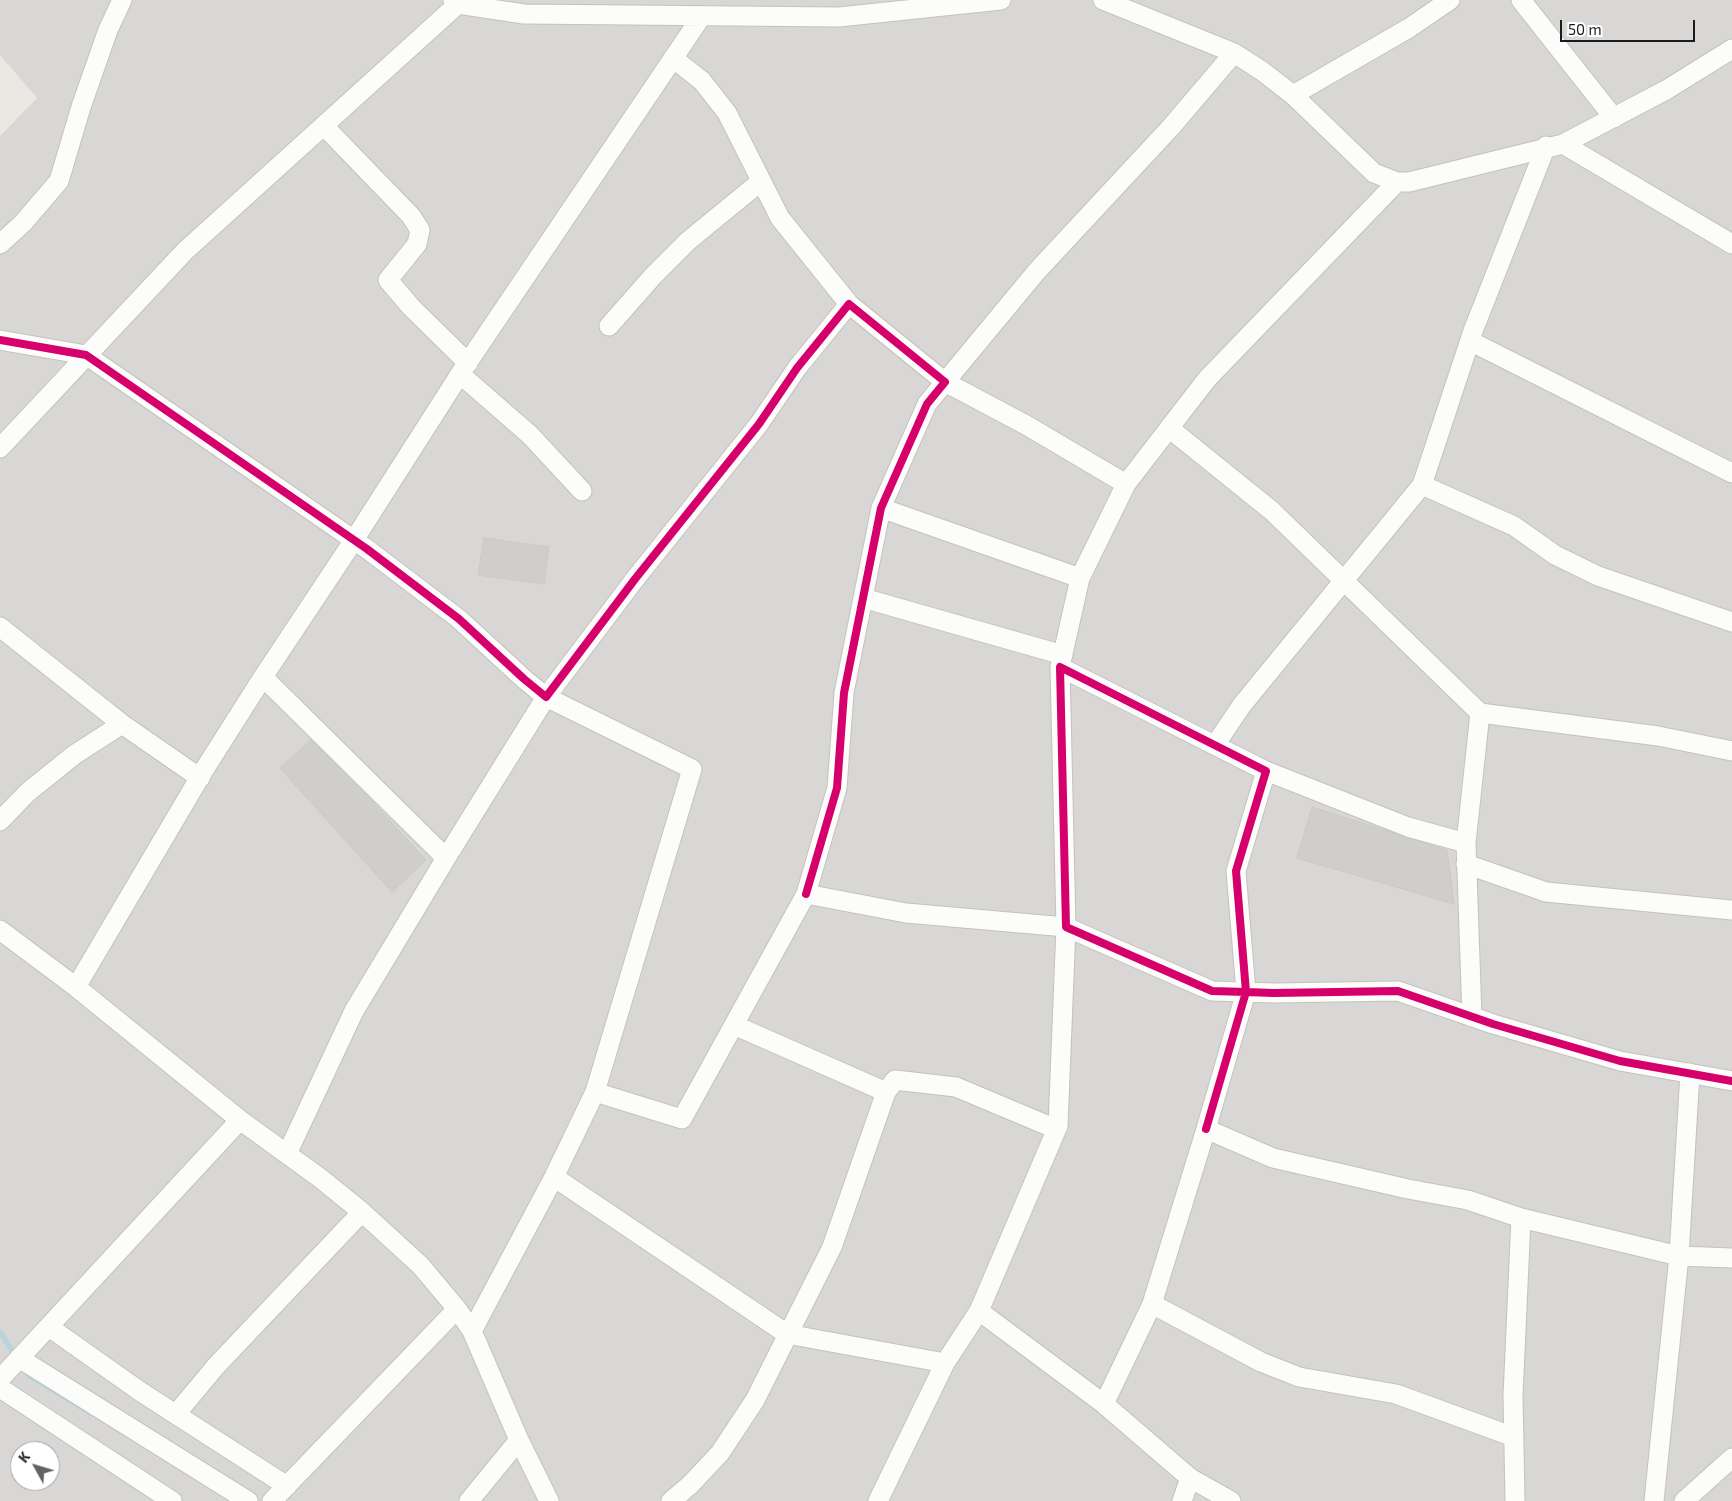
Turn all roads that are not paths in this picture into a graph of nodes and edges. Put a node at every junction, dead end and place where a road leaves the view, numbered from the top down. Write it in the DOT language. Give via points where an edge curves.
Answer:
graph roads {
  1 [pos="122,0"];
  2 [pos="733,0"];
  3 [pos="1000,0"];
  4 [pos="1103,0"];
  5 [pos="1450,0"];
  6 [pos="1521,0"];
  7 [pos="456,2"];
  8 [pos="701,17"];
  9 [pos="722,17"];
  10 [pos="1732,49"];
  11 [pos="1234,53"];
  12 [pos="673,58"];
  13 [pos="1293,95"];
  14 [pos="1614,118"];
  15 [pos="324,126"];
  16 [pos="1555,145"];
  17 [pos="760,182"];
  18 [pos="1397,182"];
  19 [pos="1728,235"];
  20 [pos="0,244"];
  21 [pos="849,304"];
  22 [pos="609,326"];
  23 [pos="0,340"];
  24 [pos="1470,341"];
  25 [pos="86,355"];
  26 [pos="464,369"];
  27 [pos="945,382"];
  28 [pos="1169,428"];
  29 [pos="0,448"];
  30 [pos="1732,473"];
  31 [pos="1126,484"];
  32 [pos="1422,485"];
  33 [pos="582,491"];
  34 [pos="881,508"];
  35 [pos="354,540"];
  36 [pos="1080,578"];
  37 [pos="1344,581"];
  38 [pos="863,598"];
  39 [pos="1732,622"];
  40 [pos="0,627"];
  41 [pos="1061,661"];
  42 [pos="263,677"];
  43 [pos="546,697"];
  44 [pos="1480,713"];
  45 [pos="122,724"];
  46 [pos="1215,745"];
  47 [pos="1732,751"];
  48 [pos="1266,771"];
  49 [pos="200,778"];
  50 [pos="0,821"];
  51 [pos="1466,843"];
  52 [pos="446,858"];
  53 [pos="1466,864"];
  54 [pos="806,894"];
  55 [pos="1732,910"];
  56 [pos="1066,927"];
  57 [pos="0,930"];
  58 [pos="76,987"];
  59 [pos="1246,992"];
  60 [pos="1472,1017"];
  61 [pos="734,1025"];
  62 [pos="1690,1074"];
  63 [pos="1732,1081"];
  64 [pos="595,1092"];
  65 [pos="886,1092"];
  66 [pos="240,1120"];
  67 [pos="1056,1129"];
  68 [pos="1206,1130"];
  69 [pos="287,1154"];
  70 [pos="554,1177"];
  71 [pos="362,1212"];
  72 [pos="1521,1218"];
  73 [pos="1679,1256"];
  74 [pos="1732,1258"];
  75 [pos="1152,1304"];
  76 [pos="457,1309"];
  77 [pos="979,1311"];
  78 [pos="49,1327"];
  79 [pos="472,1331"];
  80 [pos="787,1334"];
  81 [pos="19,1358"];
  82 [pos="946,1363"];
  83 [pos="0,1379"];
  84 [pos="0,1388"];
  85 [pos="1104,1404"];
  86 [pos="176,1414"];
  87 [pos="1514,1437"];
  88 [pos="519,1440"];
  89 [pos="1732,1458"];
  90 [pos="1190,1478"];
  91 [pos="287,1486"];
  92 [pos="172,1501"];
  93 [pos="248,1501"];
  94 [pos="272,1501"];
  95 [pos="469,1501"];
  96 [pos="550,1501"];
  97 [pos="671,1501"];
  98 [pos="878,1501"];
  99 [pos="1182,1501"];
  100 [pos="1231,1501"];
  101 [pos="1515,1501"];
  102 [pos="1654,1501"];
  103 [pos="1684,1501"];
  1 -- 20 [label="street" via="80,107 59,181"];
  2 -- 9 [label="street"];
  3 -- 9 [label="street" via="839,17"];
  4 -- 11 [label="street"];
  5 -- 13 [label="street"];
  6 -- 14 [label="street"];
  7 -- 8 [label="street" via="524,14"];
  7 -- 15 [label="street"];
  8 -- 9 [label="street"];
  8 -- 12 [label="street"];
  10 -- 14 [label="street"];
  11 -- 13 [label="street"];
  11 -- 27 [label="street" via="1171,127 1037,271"];
  12 -- 17 [label="street" via="702,81 727,113"];
  12 -- 26 [label="street"];
  13 -- 18 [label="street" via="1374,174"];
  14 -- 16 [label="street"];
  15 -- 25 [label="street" via="185,251"];
  15 -- 26 [label="street" via="411,216 420,230 417,244 388,280"];
  16 -- 18 [label="street" via="1409,182"];
  16 -- 19 [label="street"];
  16 -- 24 [label="street"];
  17 -- 21 [label="street" via="780,218"];
  17 -- 22 [label="street" via="688,241"];
  18 -- 28 [label="street" via="1207,380"];
  21 -- 27 [label="street"];
  21 -- 43 [label="street" via="796,368 759,424"];
  23 -- 25 [label="street"];
  24 -- 30 [label="street"];
  24 -- 32 [label="street"];
  25 -- 29 [label="street"];
  25 -- 35 [label="street"];
  26 -- 33 [label="street"];
  26 -- 35 [label="street"];
  27 -- 31 [label="street"];
  27 -- 34 [label="street" via="927,404"];
  28 -- 31 [label="street"];
  28 -- 37 [label="street" via="1272,511"];
  31 -- 36 [label="street"];
  32 -- 37 [label="street"];
  32 -- 39 [label="street" via="1514,526 1555,555 1598,576"];
  34 -- 36 [label="street"];
  34 -- 38 [label="street"];
  35 -- 42 [label="street"];
  35 -- 43 [label="street" via="459,619"];
  36 -- 41 [label="street"];
  37 -- 44 [label="street"];
  37 -- 46 [label="street" via="1242,705"];
  38 -- 41 [label="street"];
  38 -- 54 [label="street" via="844,693 837,788"];
  40 -- 45 [label="street"];
  41 -- 46 [label="street"];
  41 -- 56 [label="street"];
  42 -- 49 [label="street"];
  42 -- 52 [label="street"];
  43 -- 52 [label="street"];
  43 -- 64 [label="street" via="692,769"];
  44 -- 47 [label="street" via="1658,736"];
  44 -- 51 [label="street"];
  45 -- 49 [label="street"];
  45 -- 50 [label="street" via="28,792"];
  46 -- 48 [label="street"];
  48 -- 51 [label="street" via="1408,827"];
  48 -- 59 [label="street" via="1236,871"];
  49 -- 58 [label="street"];
  51 -- 53 [label="street"];
  52 -- 69 [label="street" via="354,1010"];
  53 -- 55 [label="street" via="1546,892"];
  53 -- 60 [label="street"];
  54 -- 56 [label="street" via="906,913"];
  54 -- 61 [label="street"];
  56 -- 59 [label="street" via="1212,991"];
  56 -- 67 [label="street"];
  57 -- 58 [label="street"];
  58 -- 66 [label="street"];
  59 -- 60 [label="street" via="1398,991"];
  59 -- 68 [label="street"];
  60 -- 62 [label="street" via="1620,1061"];
  61 -- 64 [label="street" via="682,1119"];
  61 -- 65 [label="street"];
  62 -- 63 [label="street"];
  62 -- 73 [label="street"];
  64 -- 70 [label="street"];
  65 -- 67 [label="street" via="896,1080 956,1087"];
  65 -- 80 [label="street" via="832,1247"];
  66 -- 69 [label="street"];
  66 -- 78 [label="street"];
  67 -- 77 [label="street"];
  68 -- 72 [label="street" via="1273,1158 1468,1200"];
  68 -- 75 [label="street"];
  69 -- 71 [label="street"];
  70 -- 79 [label="street"];
  70 -- 80 [label="street"];
  71 -- 76 [label="street" via="421,1266"];
  71 -- 86 [label="street" via="216,1366"];
  72 -- 73 [label="street"];
  72 -- 87 [label="street"];
  73 -- 74 [label="street"];
  73 -- 102 [label="street"];
  75 -- 85 [label="street"];
  75 -- 87 [label="street" via="1261,1362 1299,1377 1396,1394"];
  76 -- 79 [label="street"];
  76 -- 91 [label="street"];
  77 -- 82 [label="street"];
  77 -- 85 [label="street"];
  78 -- 81 [label="street"];
  78 -- 86 [label="street"];
  79 -- 88 [label="street"];
  80 -- 82 [label="street"];
  80 -- 97 [label="street" via="755,1400 733,1436 706,1470"];
  81 -- 83 [label="street"];
  81 -- 93 [label="street"];
  82 -- 98 [label="street"];
  84 -- 92 [label="street"];
  85 -- 90 [label="street"];
  86 -- 91 [label="street"];
  87 -- 101 [label="street"];
  88 -- 95 [label="street"];
  88 -- 96 [label="street"];
  89 -- 103 [label="street"];
  90 -- 99 [label="street"];
  90 -- 100 [label="street"];
  91 -- 94 [label="street"];
}
